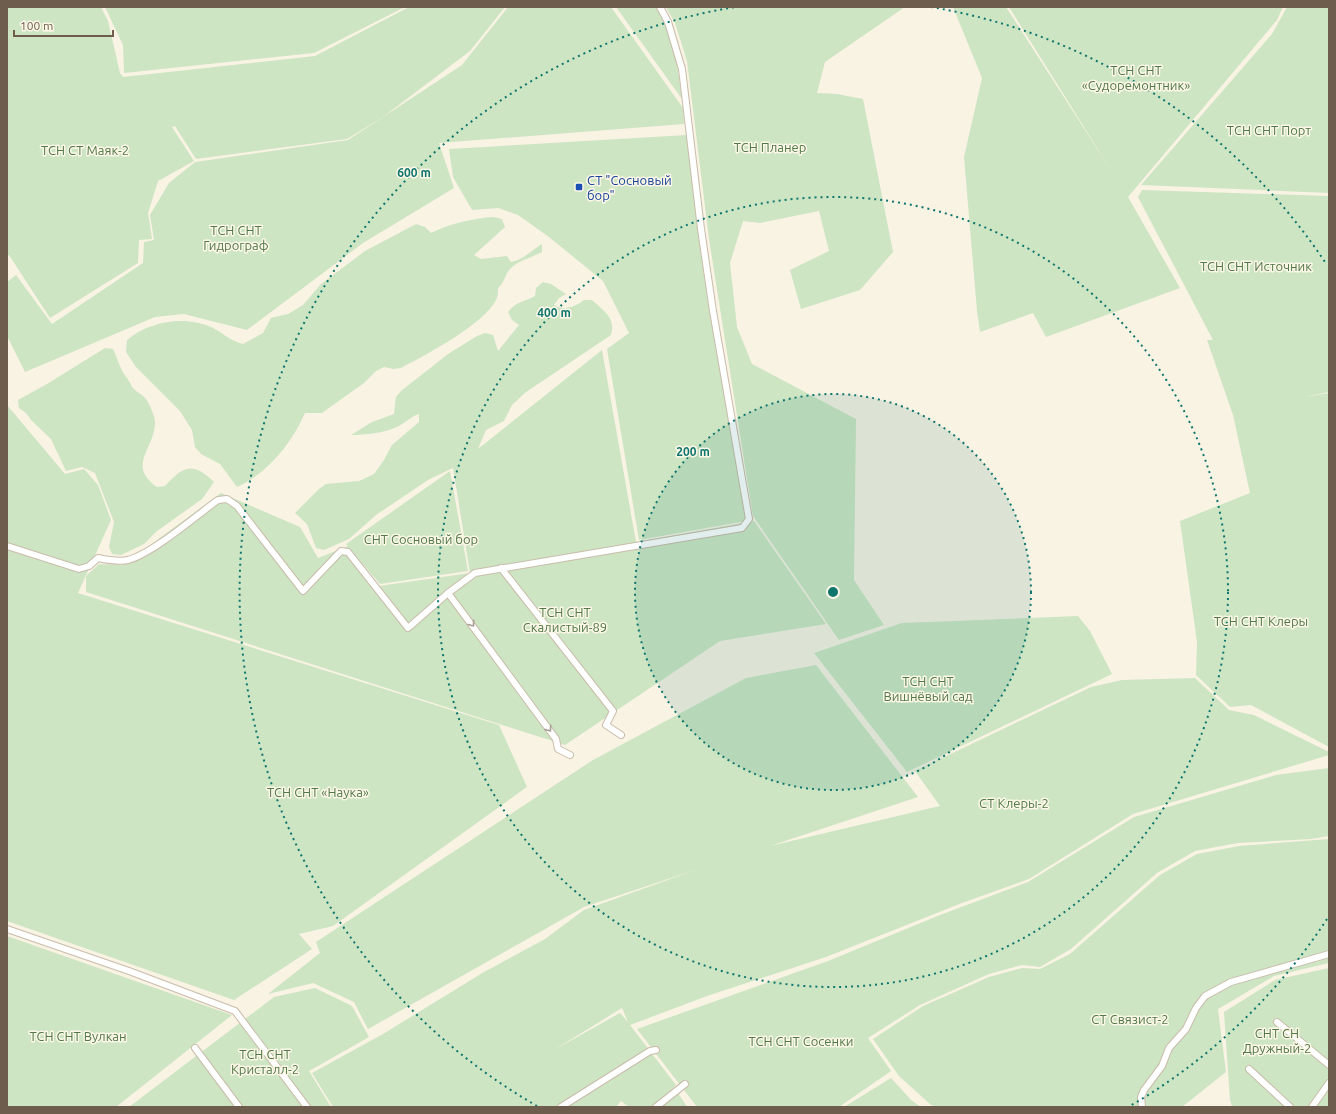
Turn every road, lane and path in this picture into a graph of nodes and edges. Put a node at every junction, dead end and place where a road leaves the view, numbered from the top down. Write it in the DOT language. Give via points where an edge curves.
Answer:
graph roads {
  1 [pos="660,7"];
  2 [pos="7,546"];
  3 [pos="501,568"];
  4 [pos="448,593"];
  5 [pos="622,735"];
  6 [pos="570,755"];
  7 [pos="7,929"];
  8 [pos="1329,954"];
  9 [pos="1276,1022"];
  10 [pos="195,1048"];
  11 [pos="656,1050"];
  12 [pos="1329,1065"];
  13 [pos="1248,1069"];
  14 [pos="685,1084"];
  15 [pos="1329,1084"];
  16 [pos="239,1107"];
  17 [pos="307,1107"];
  18 [pos="561,1107"];
  19 [pos="656,1107"];
  20 [pos="1142,1107"];
  21 [pos="1290,1107"];
  22 [pos="1312,1107"];
  1 -- 3 [label="street" via="668,22 682,69 713,311 749,519 742,528"];
  2 -- 4 [label="street" via="79,569 89,566 98,558 129,560 151,549 218,500 227,499 237,506 303,591 341,551 348,552 408,628"];
  3 -- 4 [label="street" via="475,573"];
  3 -- 5 [label="street" via="613,711 606,725"];
  4 -- 6 [label="street, one-way" via="556,739 558,749"];
  7 -- 17 [label="street" via="235,1011"];
  8 -- 20 [label="street" via="1231,982 1205,996 1186,1029 1169,1048 1162,1066 1144,1090 1141,1097"];
  9 -- 12 [label="street"];
  10 -- 16 [label="street"];
  11 -- 18 [label="street" via="650,1051"];
  13 -- 21 [label="street"];
  14 -- 19 [label="street"];
  15 -- 22 [label="street"];
}
